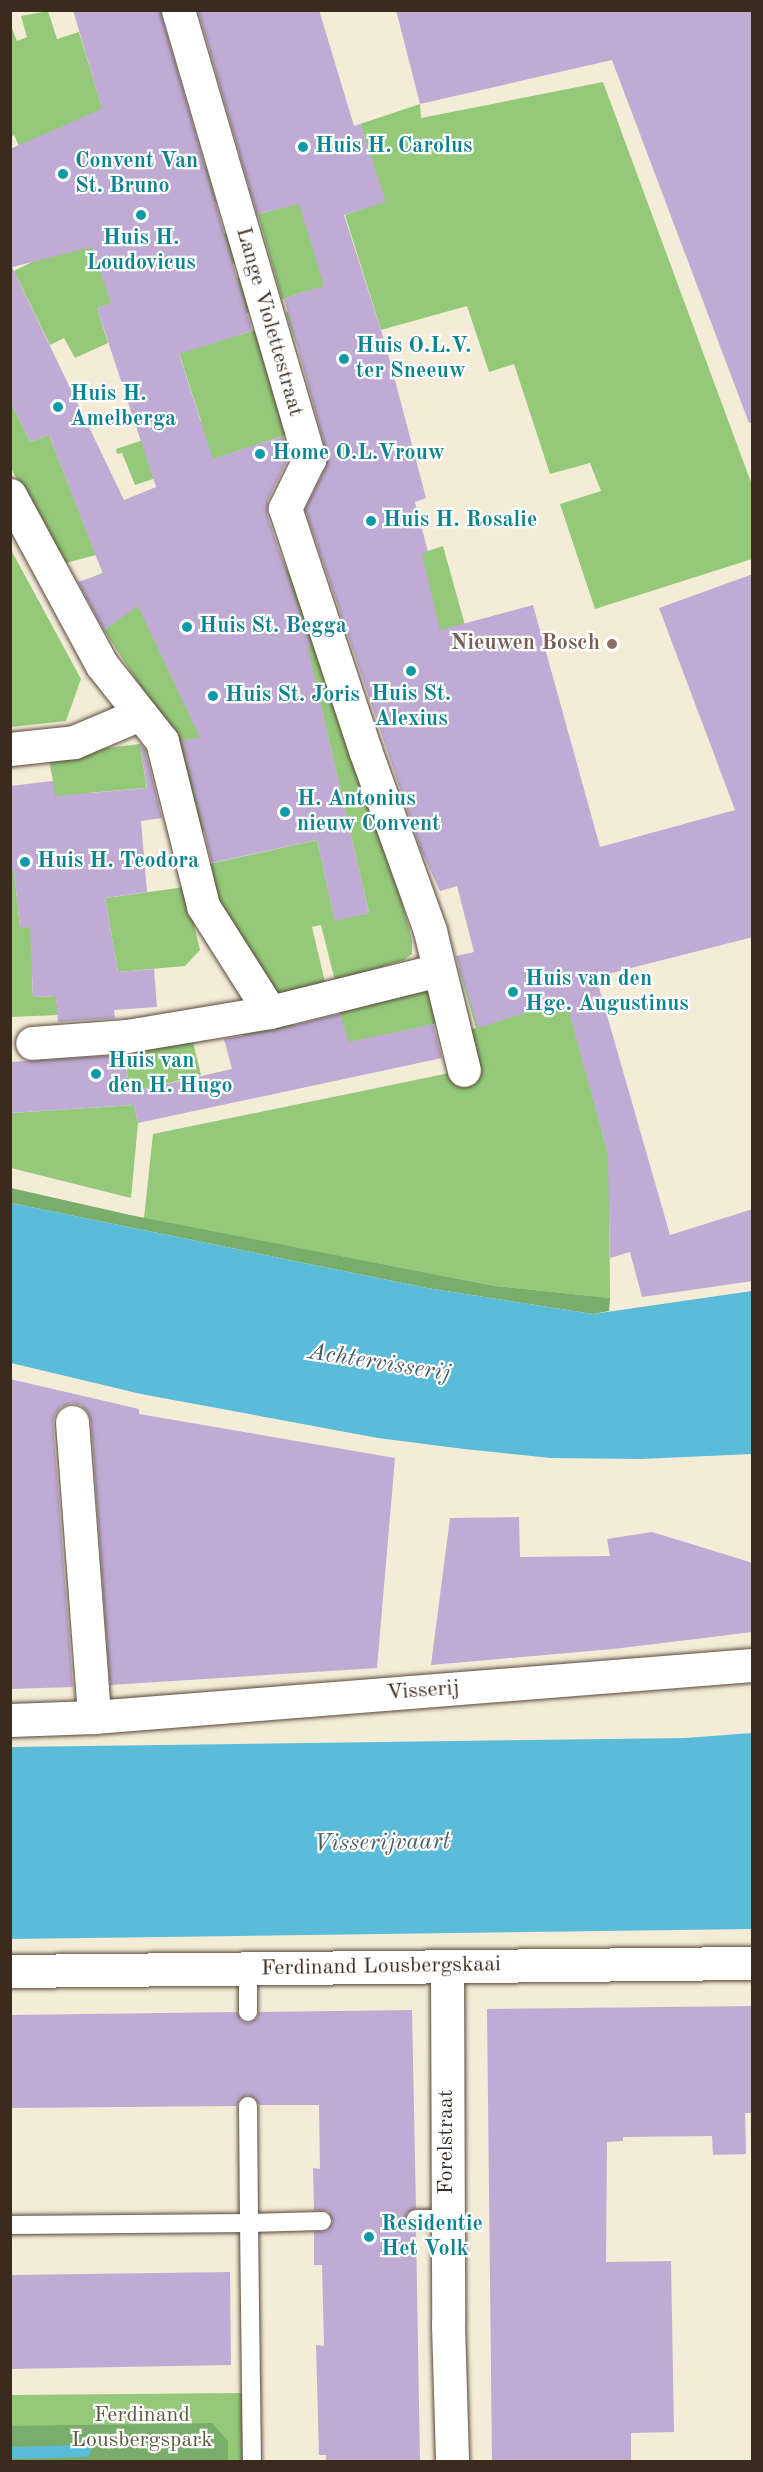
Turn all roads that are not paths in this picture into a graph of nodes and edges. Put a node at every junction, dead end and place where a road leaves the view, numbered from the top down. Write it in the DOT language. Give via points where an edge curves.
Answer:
graph roads {
  1 [pos="178,10"];
  2 [pos="10,495"];
  3 [pos="140,714"];
  4 [pos="10,749"];
  5 [pos="438,970"];
  6 [pos="270,1012"];
  7 [pos="32,1043"];
  8 [pos="464,1070"];
  9 [pos="72,1422"];
  10 [pos="753,1665"];
  11 [pos="94,1716"];
  12 [pos="10,1720"];
  13 [pos="753,1963"];
  14 [pos="447,1966"];
  15 [pos="248,1968"];
  16 [pos="10,1971"];
  17 [pos="248,2012"];
  18 [pos="248,2106"];
  19 [pos="322,2221"];
  20 [pos="249,2223"];
  21 [pos="10,2224"];
  22 [pos="252,2462"];
  23 [pos="452,2462"];
  1 -- 5 [label="street, Lange Violettestraat" via="309,459 285,508 430,931"];
  2 -- 3 [label="street" via="102,665"];
  3 -- 4 [label="street" via="74,742"];
  3 -- 6 [label="street" via="162,741 203,906"];
  5 -- 6 [label="street"];
  5 -- 8 [label="street, Lange Violettestraat"];
  6 -- 7 [label="street" via="128,1036"];
  9 -- 11 [label="street"];
  10 -- 11 [label="street, Visserij"];
  11 -- 12 [label="street, Visserij"];
  13 -- 14 [label="street, Ferdinand Lousbergskaai"];
  14 -- 15 [label="street, Ferdinand Lousbergskaai"];
  14 -- 23 [label="street, Forelstraat" via="432,2219"];
  15 -- 16 [label="street, Ferdinand Lousbergskaai"];
  15 -- 17 [label="lane"];
  18 -- 20 [label="lane"];
  19 -- 20 [label="lane"];
  20 -- 21 [label="lane"];
  20 -- 22 [label="lane"];
}
